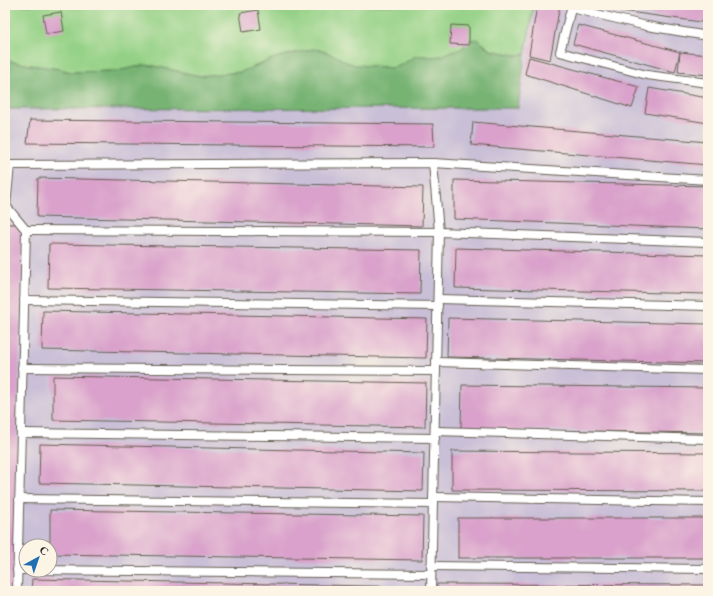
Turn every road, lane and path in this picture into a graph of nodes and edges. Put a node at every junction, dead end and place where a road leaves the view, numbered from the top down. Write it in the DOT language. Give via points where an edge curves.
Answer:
graph roads {
  1 [pos="572,6"];
  2 [pos="708,36"];
  3 [pos="708,83"];
  4 [pos="433,163"];
  5 [pos="708,180"];
  6 [pos="26,230"];
  7 [pos="439,232"];
  8 [pos="708,242"];
  9 [pos="24,300"];
  10 [pos="438,302"];
  11 [pos="708,306"];
  12 [pos="436,366"];
  13 [pos="22,368"];
  14 [pos="708,370"];
  15 [pos="21,433"];
  16 [pos="435,435"];
  17 [pos="708,439"];
  18 [pos="19,499"];
  19 [pos="433,500"];
  20 [pos="708,502"];
  21 [pos="432,566"];
  22 [pos="708,569"];
  23 [pos="17,570"];
  24 [pos="58,570"];
  25 [pos="431,574"];
  26 [pos="17,591"];
  27 [pos="431,591"];
  1 -- 2 [label="lane" via="647,26"];
  1 -- 3 [label="lane" via="560,52 647,75"];
  4 -- 5 [label="lane"];
  4 -- 6 [label="lane" via="10,165 6,206"];
  4 -- 7 [label="lane"];
  6 -- 7 [label="lane"];
  6 -- 9 [label="lane"];
  7 -- 8 [label="lane"];
  7 -- 10 [label="lane"];
  9 -- 10 [label="lane"];
  9 -- 13 [label="lane"];
  10 -- 11 [label="lane"];
  10 -- 12 [label="lane"];
  12 -- 13 [label="lane"];
  12 -- 14 [label="lane"];
  12 -- 16 [label="lane"];
  13 -- 15 [label="lane"];
  15 -- 16 [label="lane"];
  15 -- 18 [label="lane"];
  16 -- 17 [label="lane"];
  16 -- 19 [label="lane"];
  18 -- 19 [label="lane"];
  18 -- 23 [label="lane"];
  19 -- 20 [label="lane"];
  19 -- 21 [label="lane"];
  21 -- 22 [label="lane"];
  21 -- 25 [label="lane"];
  23 -- 26 [label="lane"];
  24 -- 25 [label="lane"];
  25 -- 27 [label="lane"];
}
